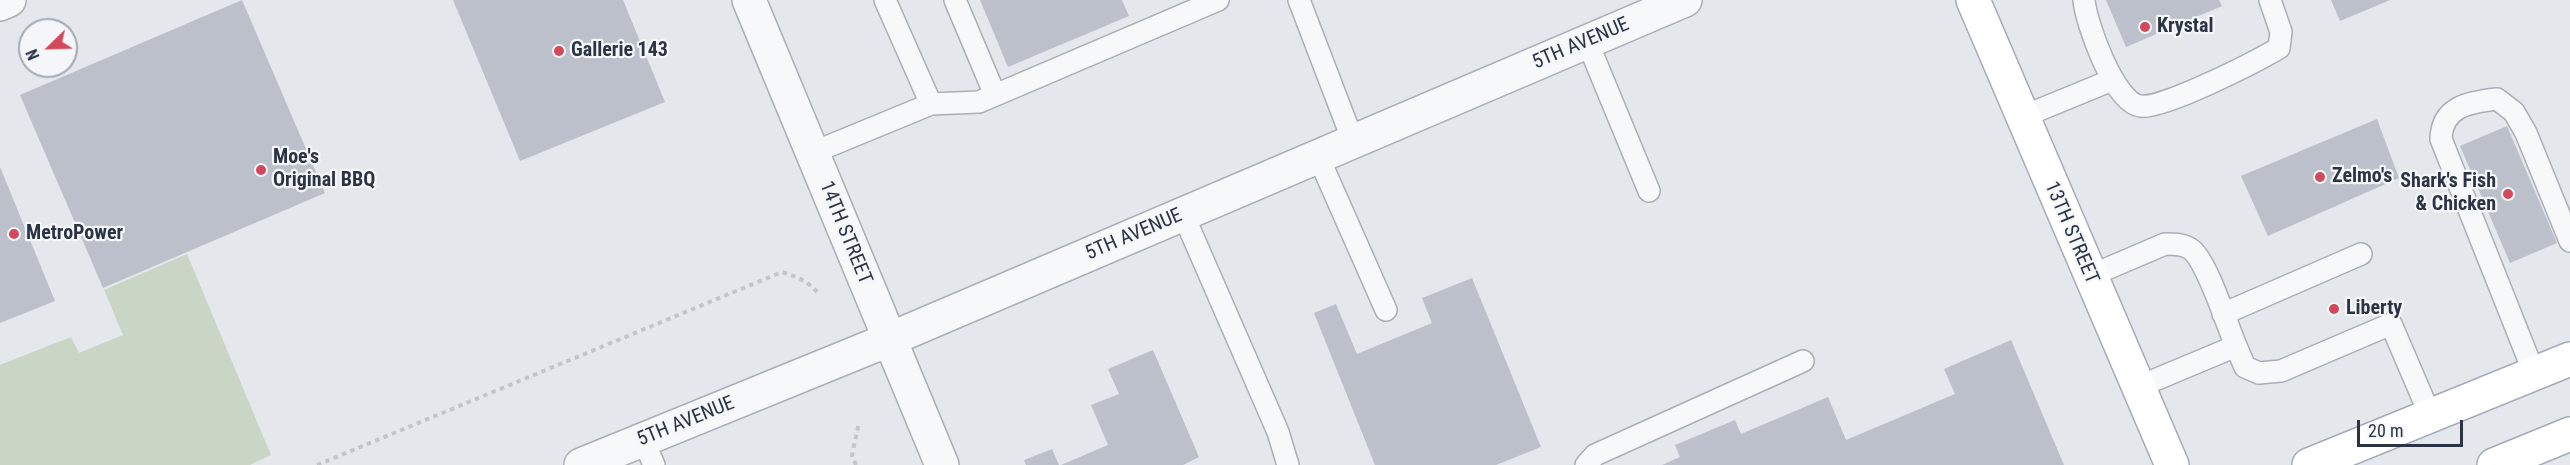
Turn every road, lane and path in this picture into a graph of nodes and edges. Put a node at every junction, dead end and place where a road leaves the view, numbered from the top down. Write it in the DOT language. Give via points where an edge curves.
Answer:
graph roads {
  1 [pos="9,0"];
  2 [pos="749,0"];
  3 [pos="885,0"];
  4 [pos="955,0"];
  5 [pos="1218,0"];
  6 [pos="1685,0"];
  7 [pos="1973,0"];
  8 [pos="2084,0"];
  9 [pos="2270,0"];
  10 [pos="1306,2"];
  11 [pos="0,4"];
  12 [pos="1587,41"];
  13 [pos="2112,80"];
  14 [pos="995,94"];
  15 [pos="931,104"];
  16 [pos="2022,117"];
  17 [pos="1353,141"];
  18 [pos="812,153"];
  19 [pos="1318,156"];
  20 [pos="1649,191"];
  21 [pos="1183,214"];
  22 [pos="2570,241"];
  23 [pos="2361,254"];
  24 [pos="2090,276"];
  25 [pos="820,295"];
  26 [pos="1386,310"];
  27 [pos="2223,314"];
  28 [pos="888,340"];
  29 [pos="2236,346"];
  30 [pos="2570,358"];
  31 [pos="1803,361"];
  32 [pos="2534,373"];
  33 [pos="2138,387"];
  34 [pos="2430,415"];
  35 [pos="860,423"];
  36 [pos="2570,434"];
  37 [pos="649,452"];
  38 [pos="317,465"];
  39 [pos="581,465"];
  40 [pos="856,465"];
  41 [pos="942,465"];
  42 [pos="1288,465"];
  43 [pos="1586,465"];
  44 [pos="2172,465"];
  45 [pos="2309,465"];
  46 [pos="2494,465"];
  1 -- 11 [label="street"];
  2 -- 18 [label="street, 14TH STREET"];
  3 -- 15 [label="lane"];
  4 -- 14 [label="lane"];
  5 -- 14 [label="lane"];
  6 -- 12 [label="street, 5TH AVENUE"];
  7 -- 16 [label="main road, 13TH STREET"];
  8 -- 13 [label="lane" via="2085,13"];
  9 -- 13 [label="lane" via="2281,32 2279,48 2259,60 2159,104 2141,106 2130,102"];
  10 -- 17 [label="lane"];
  12 -- 17 [label="street, 5TH AVENUE"];
  12 -- 20 [label="lane"];
  13 -- 16 [label="lane"];
  14 -- 15 [label="lane" via="979,102"];
  15 -- 18 [label="lane"];
  16 -- 24 [label="main road, 13TH STREET"];
  17 -- 19 [label="street, 5TH AVENUE"];
  18 -- 28 [label="street, 14TH STREET"];
  19 -- 21 [label="street, 5TH AVENUE"];
  19 -- 26 [label="lane"];
  21 -- 28 [label="street, 5TH AVENUE"];
  21 -- 42 [label="lane" via="1278,432"];
  22 -- 32 [label="lane" via="2526,132 2514,112 2498,99 2475,101 2447,115 2441,126 2441,139"];
  23 -- 27 [label="lane"];
  24 -- 27 [label="lane" via="2165,244 2178,243 2192,250 2202,265"];
  24 -- 33 [label="main road, 13TH STREET"];
  25 -- 38 [label="path" via="813,285 782,272"];
  27 -- 29 [label="lane"];
  28 -- 37 [label="street, 5TH AVENUE"];
  28 -- 41 [label="street, 14TH STREET"];
  29 -- 33 [label="lane"];
  29 -- 34 [label="lane" via="2245,367 2259,373 2282,371 2391,324"];
  30 -- 32 [label="main road"];
  31 -- 43 [label="lane" via="1595,455"];
  32 -- 34 [label="main road"];
  33 -- 44 [label="main road, 13TH STREET"];
  34 -- 45 [label="main road"];
  35 -- 40 [label="path" via="852,455"];
  36 -- 46 [label="main road"];
  37 -- 39 [label="street, 5TH AVENUE"];
}
